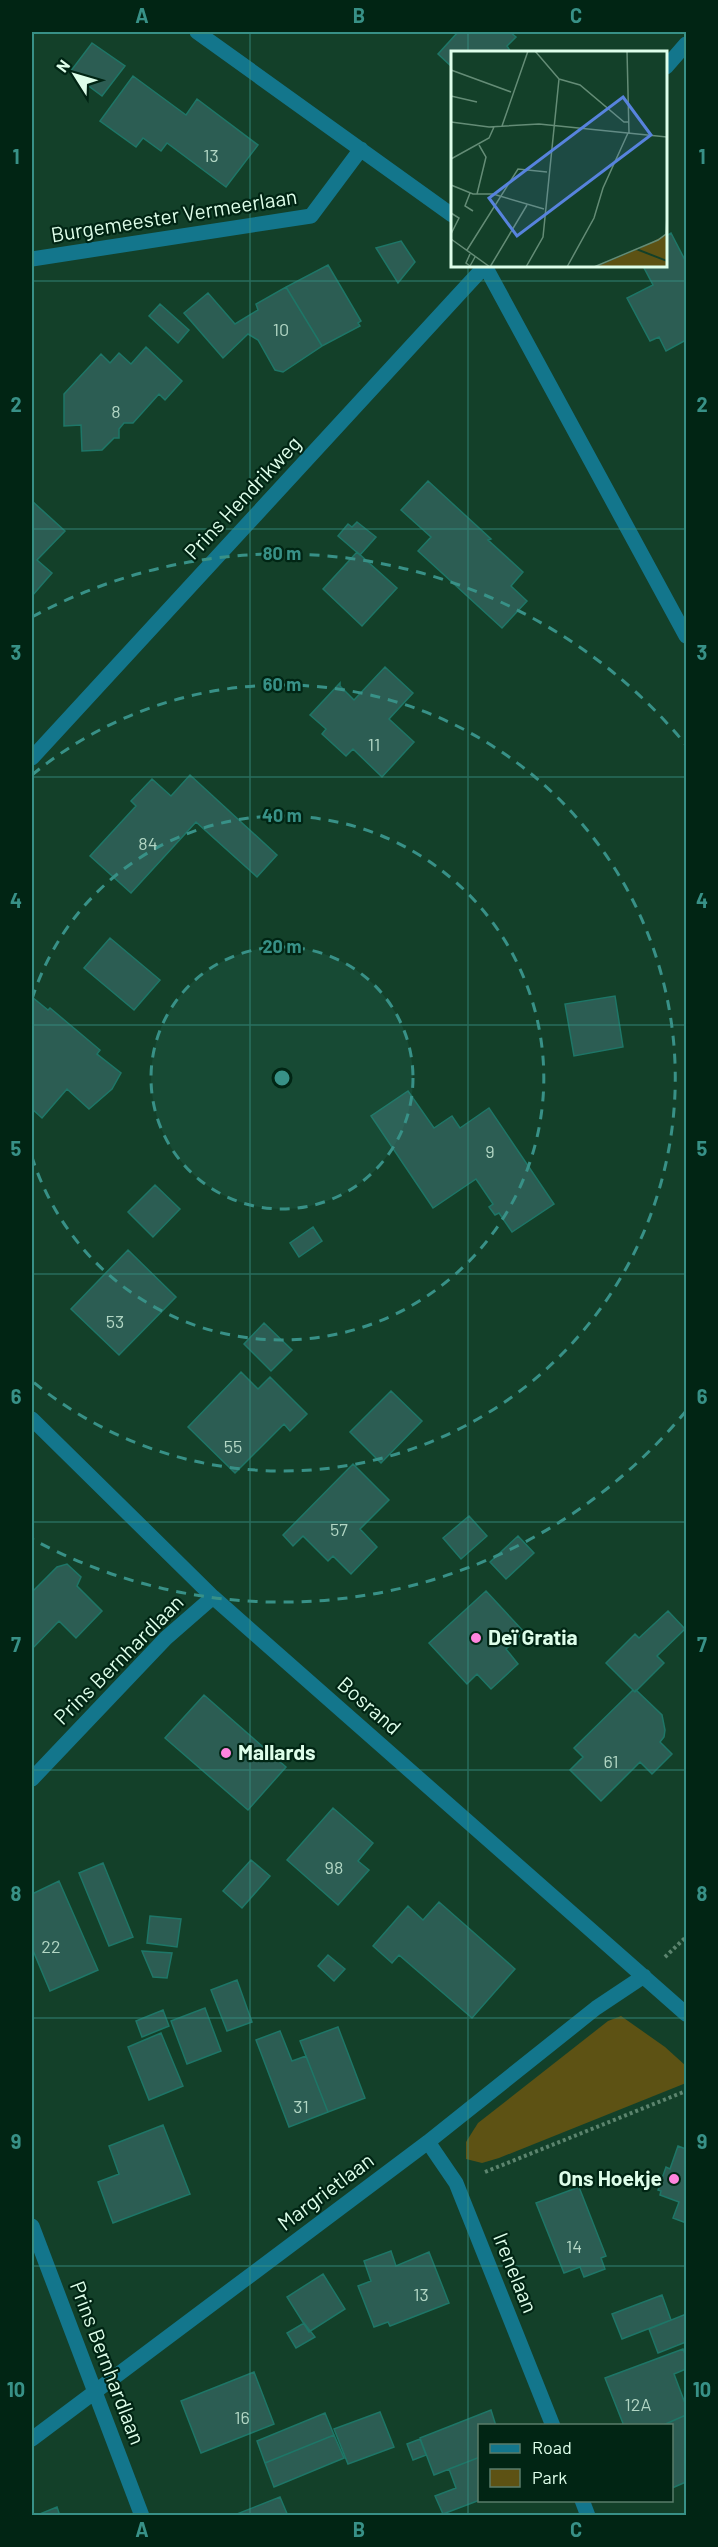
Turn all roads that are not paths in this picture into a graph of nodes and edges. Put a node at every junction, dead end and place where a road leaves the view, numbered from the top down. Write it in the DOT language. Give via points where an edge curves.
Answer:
graph roads {
  1 [pos="197,32"];
  2 [pos="687,44"];
  3 [pos="667,66"];
  4 [pos="361,149"];
  5 [pos="451,214"];
  6 [pos="32,259"];
  7 [pos="484,267"];
  8 [pos="486,267"];
  9 [pos="687,636"];
  10 [pos="32,758"];
  11 [pos="32,1419"];
  12 [pos="213,1597"];
  13 [pos="32,1779"];
  14 [pos="644,1976"];
  15 [pos="687,2014"];
  16 [pos="428,2142"];
  17 [pos="32,2226"];
  18 [pos="96,2392"];
  19 [pos="552,2424"];
  20 [pos="32,2439"];
  21 [pos="142,2516"];
  1 -- 4 [label="street"];
  2 -- 3 [label="street"];
  4 -- 5 [label="street"];
  4 -- 6 [label="street, Burgemeester Vermeerlaan" via="311,216"];
  7 -- 10 [label="street, Prins Hendrikweg"];
  8 -- 9 [label="street"];
  11 -- 12 [label="street, Bosrand"];
  12 -- 13 [label="street, Prins Bernhardlaan" via="166,1638"];
  12 -- 14 [label="street, Bosrand"];
  14 -- 15 [label="street, Bosrand"];
  14 -- 16 [label="street, Margrietlaan" via="596,2008"];
  16 -- 18 [label="street, Margrietlaan"];
  16 -- 19 [label="street, Irenelaan" via="456,2183"];
  17 -- 18 [label="street, Prins Bernhardlaan"];
  18 -- 20 [label="street, Margrietlaan"];
  18 -- 21 [label="street, Prins Bernhardlaan"];
}
